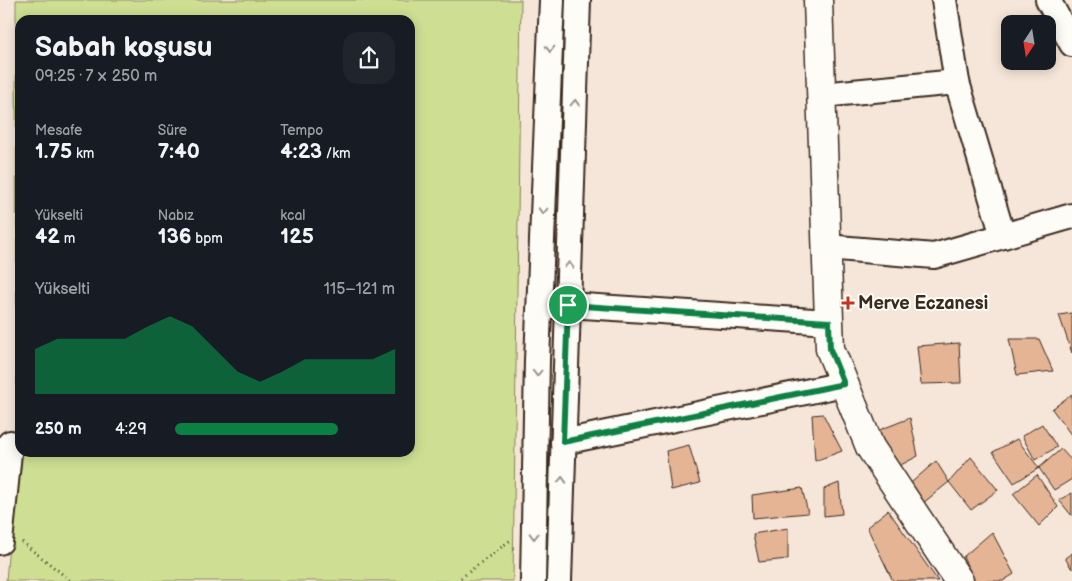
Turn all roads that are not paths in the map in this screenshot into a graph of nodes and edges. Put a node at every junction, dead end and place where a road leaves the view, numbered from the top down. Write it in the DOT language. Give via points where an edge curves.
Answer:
graph roads {
  1 [pos="552,0"];
  2 [pos="578,0"];
  3 [pos="818,0"];
  4 [pos="944,0"];
  5 [pos="1048,0"];
  6 [pos="1072,44"];
  7 [pos="957,82"];
  8 [pos="821,95"];
  9 [pos="1072,216"];
  10 [pos="1003,236"];
  11 [pos="826,247"];
  12 [pos="568,305"];
  13 [pos="539,307"];
  14 [pos="829,322"];
  15 [pos="844,384"];
  16 [pos="563,442"];
  17 [pos="10,443"];
  18 [pos="1,534"];
  19 [pos="533,581"];
  20 [pos="559,581"];
  21 [pos="959,581"];
  1 -- 13 [label="street, one-way"];
  12 -- 2 [label="street, one-way"];
  3 -- 8 [label="main road"];
  4 -- 7 [label="street"];
  5 -- 6 [label="street"];
  7 -- 8 [label="street"];
  7 -- 10 [label="street"];
  8 -- 11 [label="main road"];
  9 -- 10 [label="street"];
  10 -- 11 [label="street" via="934,256"];
  11 -- 14 [label="main road"];
  12 -- 13 [label="street"];
  12 -- 14 [label="street"];
  12 -- 16 [label="street"];
  13 -- 19 [label="street, one-way"];
  14 -- 15 [label="main road" via="830,349"];
  15 -- 16 [label="street"];
  15 -- 21 [label="main road" via="870,447"];
  20 -- 16 [label="street, one-way"];
  17 -- 18 [label="street"];
}
